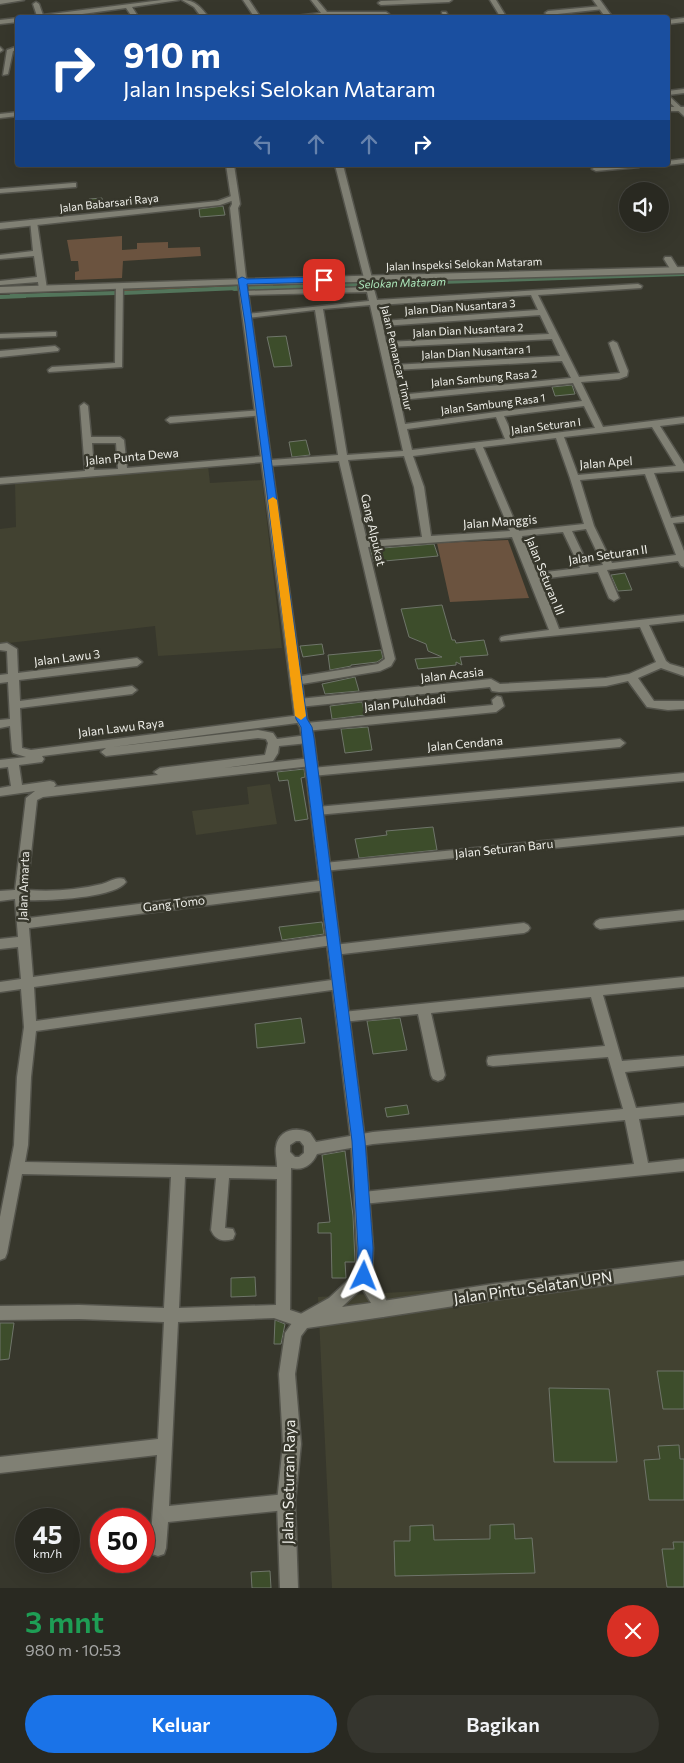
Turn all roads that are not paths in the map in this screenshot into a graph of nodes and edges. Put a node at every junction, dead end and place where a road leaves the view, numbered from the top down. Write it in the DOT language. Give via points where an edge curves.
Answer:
graph roads {
  1 [pos="21,0"];
  2 [pos="174,0"];
  3 [pos="185,0"];
  4 [pos="246,0"];
  5 [pos="314,0"];
  6 [pos="449,0"];
  7 [pos="493,0"];
  8 [pos="596,0"];
  9 [pos="0,2"];
  10 [pos="381,2"];
  11 [pos="36,4"];
  12 [pos="128,6"];
  13 [pos="105,9"];
  14 [pos="606,13"];
  15 [pos="326,14"];
  16 [pos="37,15"];
  17 [pos="54,15"];
  18 [pos="108,15"];
  19 [pos="134,15"];
  20 [pos="204,15"];
  21 [pos="256,15"];
  22 [pos="315,15"];
  23 [pos="356,15"];
  24 [pos="387,15"];
  25 [pos="502,15"];
  26 [pos="550,15"];
  27 [pos="591,15"];
  28 [pos="1,20"];
  29 [pos="15,20"];
  30 [pos="684,20"];
  31 [pos="670,22"];
  32 [pos="14,48"];
  33 [pos="0,50"];
  34 [pos="5,74"];
  35 [pos="684,91"];
  36 [pos="670,92"];
  37 [pos="670,99"];
  38 [pos="670,109"];
  39 [pos="683,111"];
  40 [pos="15,114"];
  41 [pos="0,116"];
  42 [pos="684,161"];
  43 [pos="670,163"];
  44 [pos="230,167"];
  45 [pos="339,167"];
  46 [pos="618,167"];
  47 [pos="596,169"];
  48 [pos="73,186"];
  49 [pos="0,191"];
  50 [pos="234,196"];
  51 [pos="220,203"];
  52 [pos="234,208"];
  53 [pos="33,222"];
  54 [pos="0,226"];
  55 [pos="38,253"];
  56 [pos="0,256"];
  57 [pos="668,259"];
  58 [pos="680,270"];
  59 [pos="42,278"];
  60 [pos="0,283"];
  61 [pos="365,283"];
  62 [pos="244,286"];
  63 [pos="638,286"];
  64 [pos="43,289"];
  65 [pos="0,290"];
  66 [pos="119,291"];
  67 [pos="533,292"];
  68 [pos="373,303"];
  69 [pos="318,308"];
  70 [pos="446,309"];
  71 [pos="543,312"];
  72 [pos="249,317"];
  73 [pos="378,324"];
  74 [pos="0,336"];
  75 [pos="555,336"];
  76 [pos="613,343"];
  77 [pos="383,346"];
  78 [pos="55,349"];
  79 [pos="0,354"];
  80 [pos="565,358"];
  81 [pos="55,360"];
  82 [pos="388,368"];
  83 [pos="52,370"];
  84 [pos="576,381"];
  85 [pos="395,398"];
  86 [pos="587,403"];
  87 [pos="84,406"];
  88 [pos="261,414"];
  89 [pos="500,415"];
  90 [pos="170,420"];
  91 [pos="684,420"];
  92 [pos="655,424"];
  93 [pos="402,427"];
  94 [pos="600,430"];
  95 [pos="560,435"];
  96 [pos="86,440"];
  97 [pos="511,442"];
  98 [pos="478,445"];
  99 [pos="410,453"];
  100 [pos="343,458"];
  101 [pos="267,461"];
  102 [pos="683,468"];
  103 [pos="124,470"];
  104 [pos="649,472"];
  105 [pos="90,474"];
  106 [pos="575,478"];
  107 [pos="0,481"];
  108 [pos="684,519"];
  109 [pos="668,521"];
  110 [pos="589,526"];
  111 [pos="566,529"];
  112 [pos="514,534"];
  113 [pos="427,540"];
  114 [pos="362,544"];
  115 [pos="683,560"];
  116 [pos="584,567"];
  117 [pos="605,568"];
  118 [pos="534,578"];
  119 [pos="614,598"];
  120 [pos="684,618"];
  121 [pos="643,623"];
  122 [pos="555,634"];
  123 [pos="504,639"];
  124 [pos="0,647"];
  125 [pos="137,662"];
  126 [pos="662,663"];
  127 [pos="684,672"];
  128 [pos="13,677"];
  129 [pos="631,677"];
  130 [pos="0,678"];
  131 [pos="296,681"];
  132 [pos="132,690"];
  133 [pos="497,700"];
  134 [pos="299,703"];
  135 [pos="15,705"];
  136 [pos="684,705"];
  137 [pos="16,722"];
  138 [pos="0,724"];
  139 [pos="305,728"];
  140 [pos="274,743"];
  141 [pos="620,743"];
  142 [pos="13,762"];
  143 [pos="0,764"];
  144 [pos="312,767"];
  145 [pos="684,778"];
  146 [pos="16,789"];
  147 [pos="0,792"];
  148 [pos="317,811"];
  149 [pos="684,832"];
  150 [pos="324,867"];
  151 [pos="120,882"];
  152 [pos="326,885"];
  153 [pos="22,893"];
  154 [pos="0,896"];
  155 [pos="684,915"];
  156 [pos="22,924"];
  157 [pos="600,924"];
  158 [pos="524,928"];
  159 [pos="24,941"];
  160 [pos="0,944"];
  161 [pos="334,945"];
  162 [pos="684,982"];
  163 [pos="27,984"];
  164 [pos="339,984"];
  165 [pos="0,987"];
  166 [pos="596,992"];
  167 [pos="423,1008"];
  168 [pos="343,1017"];
  169 [pos="30,1028"];
  170 [pos="612,1051"];
  171 [pos="494,1061"];
  172 [pos="684,1061"];
  173 [pos="617,1067"];
  174 [pos="438,1074"];
  175 [pos="684,1109"];
  176 [pos="631,1115"];
  177 [pos="358,1141"];
  178 [pos="313,1149"];
  179 [pos="284,1157"];
  180 [pos="684,1165"];
  181 [pos="17,1168"];
  182 [pos="642,1168"];
  183 [pos="178,1171"];
  184 [pos="223,1171"];
  185 [pos="284,1173"];
  186 [pos="363,1198"];
  187 [pos="228,1234"];
  188 [pos="0,1253"];
  189 [pos="684,1268"];
  190 [pos="364,1276"];
  191 [pos="383,1309"];
  192 [pos="283,1312"];
  193 [pos="0,1314"];
  194 [pos="171,1315"];
  195 [pos="303,1321"];
  196 [pos="165,1446"];
  197 [pos="0,1465"];
  198 [pos="286,1502"];
  199 [pos="159,1515"];
  200 [pos="158,1548"];
  201 [pos="289,1588"];
  1 -- 9 [label="street"];
  2 -- 12 [label="street"];
  3 -- 20 [label="main road"];
  4 -- 21 [label="street"];
  5 -- 15 [label="street"];
  6 -- 10 [label="street"];
  7 -- 25 [label="street"];
  8 -- 14 [label="main road"];
  10 -- 24 [label="street"];
  11 -- 16 [label="street"];
  12 -- 13 [label="street"];
  12 -- 19 [label="street"];
  13 -- 17 [label="street"];
  13 -- 18 [label="street"];
  14 -- 26 [label="street" via="548,13"];
  14 -- 27 [label="street"];
  15 -- 22 [label="street"];
  15 -- 23 [label="street"];
  28 -- 29 [label="street"];
  30 -- 31 [label="street"];
  32 -- 33 [label="street"];
  32 -- 34 [label="street"];
  35 -- 36 [label="street"];
  37 -- 39 [label="main road"];
  38 -- 39 [label="street"];
  40 -- 41 [label="street"];
  42 -- 43 [label="street"];
  44 -- 50 [label="main road"];
  45 -- 61 [label="street"];
  46 -- 47 [label="street"];
  48 -- 49 [label="street"];
  50 -- 51 [label="main road"];
  50 -- 52 [label="main road"];
  51 -- 52 [label="main road"];
  51 -- 53 [label="main road, Jalan Babarsari Raya"];
  52 -- 62 [label="main road"];
  53 -- 54 [label="main road, Jalan Babarsari Raya"];
  53 -- 55 [label="street"];
  55 -- 56 [label="street"];
  55 -- 59 [label="street"];
  57 -- 58 [label="street"];
  58 -- 61 [label="main road, Jalan Inspeksi Selokan Mataram"];
  59 -- 60 [label="street"];
  59 -- 64 [label="street"];
  61 -- 62 [label="main road, Jalan Inspeksi Selokan Mataram"];
  61 -- 68 [label="street"];
  62 -- 66 [label="main road, Jalan Inspeksi Selokan Mataram"];
  62 -- 72 [label="main road"];
  63 -- 67 [label="street"];
  64 -- 65 [label="main road, Jalan Inspeksi Selokan Mataram"];
  64 -- 66 [label="main road, Jalan Inspeksi Selokan Mataram"];
  66 -- 83 [label="street" via="118,365"];
  67 -- 70 [label="street"];
  67 -- 71 [label="street"];
  68 -- 69 [label="street, Jalan Pemancar Timur"];
  68 -- 70 [label="street"];
  68 -- 73 [label="street, Jalan Pemancar Timur"];
  69 -- 72 [label="street, Jalan Pemancar Timur"];
  69 -- 100 [label="street, Gang Alpukat"];
  70 -- 71 [label="street, Jalan Dian Nusantara 3"];
  70 -- 73 [label="street, Jalan Dian Nusantara 3"];
  71 -- 75 [label="street"];
  72 -- 88 [label="main road"];
  73 -- 77 [label="street, Jalan Pemancar Timur"];
  74 -- 78 [label="street" via="53,330"];
  75 -- 77 [label="street, Jalan Dian Nusantara 2"];
  75 -- 80 [label="street"];
  76 -- 84 [label="street, Jalan Sambung Rasa 2" via="624,374"];
  77 -- 82 [label="street, Jalan Pemancar Timur"];
  78 -- 79 [label="street"];
  78 -- 81 [label="street"];
  80 -- 82 [label="street, Jalan Dian Nusantara 1"];
  80 -- 84 [label="street"];
  82 -- 85 [label="street, Jalan Pemancar Timur"];
  84 -- 85 [label="street, Jalan Sambung Rasa 2"];
  84 -- 86 [label="street"];
  85 -- 93 [label="street, Jalan Pemancar Timur"];
  86 -- 89 [label="street, Jalan Sambung Rasa 1"];
  86 -- 94 [label="street"];
  87 -- 96 [label="street"];
  88 -- 90 [label="street"];
  88 -- 101 [label="main road"];
  89 -- 93 [label="street, Jalan Sambung Rasa 1"];
  89 -- 97 [label="street"];
  91 -- 92 [label="street, Jalan Seturan I"];
  92 -- 94 [label="street, Jalan Seturan I"];
  92 -- 102 [label="street"];
  93 -- 99 [label="street, Jalan Pemancar Timur"];
  94 -- 95 [label="street, Jalan Seturan I"];
  95 -- 97 [label="street, Jalan Seturan I"];
  95 -- 106 [label="street, Jalan Apel"];
  96 -- 103 [label="street" via="120,440"];
  96 -- 105 [label="street"];
  97 -- 98 [label="street, Jalan Seturan I"];
  98 -- 99 [label="street, Jalan Seturan I"];
  98 -- 112 [label="street, Jalan Seturan III"];
  99 -- 100 [label="street"];
  99 -- 113 [label="street, Jalan Pemancar Timur" via="420,487"];
  100 -- 101 [label="street"];
  100 -- 114 [label="street, Gang Alpukat"];
  101 -- 103 [label="street, Jalan Punta Dewa"];
  101 -- 131 [label="main road"];
  102 -- 104 [label="street, Jalan Apel"];
  103 -- 105 [label="street, Jalan Punta Dewa"];
  104 -- 106 [label="street, Jalan Apel"];
  104 -- 109 [label="street"];
  105 -- 107 [label="street, Jalan Punta Dewa"];
  106 -- 110 [label="street"];
  108 -- 109 [label="street"];
  109 -- 115 [label="street"];
  110 -- 111 [label="street, Jalan Manggis"];
  110 -- 117 [label="street"];
  111 -- 112 [label="street, Jalan Manggis"];
  111 -- 116 [label="street"];
  112 -- 113 [label="street, Jalan Manggis"];
  112 -- 118 [label="street, Jalan Seturan III"];
  113 -- 114 [label="street, Jalan Manggis"];
  114 -- 131 [label="street, Gang Alpukat" via="390,659 380,667"];
  115 -- 117 [label="street, Jalan Seturan II"];
  117 -- 118 [label="street, Jalan Seturan II"];
  117 -- 119 [label="street"];
  118 -- 122 [label="street, Jalan Seturan III"];
  120 -- 121 [label="street, Jalan Seturan III"];
  121 -- 122 [label="street, Jalan Seturan III"];
  121 -- 126 [label="street"];
  122 -- 123 [label="street, Jalan Seturan III"];
  124 -- 128 [label="street, Jalan Lawu Raya" via="12,649"];
  125 -- 128 [label="street, Jalan Lawu 3"];
  126 -- 127 [label="street"];
  126 -- 129 [label="street, Jalan Acasia"];
  128 -- 130 [label="street, Jalan Lawu 3"];
  128 -- 135 [label="street, Jalan Lawu Raya"];
  129 -- 134 [label="street, Jalan Acasia" via="606,682 508,688 496,688 491,683"];
  129 -- 136 [label="street" via="651,704"];
  131 -- 134 [label="main road"];
  132 -- 135 [label="street"];
  133 -- 139 [label="street, Jalan Puluhdadi" via="499,706 496,708"];
  134 -- 139 [label="main road"];
  135 -- 137 [label="street, Jalan Lawu Raya"];
  137 -- 138 [label="street"];
  137 -- 139 [label="street, Jalan Lawu Raya" via="17,750 31,754"];
  139 -- 140 [label="street"];
  139 -- 144 [label="main road"];
  140 -- 142 [label="street" via="269,736 258,734"];
  140 -- 146 [label="street" via="273,753 264,759"];
  141 -- 144 [label="street, Jalan Cendana"];
  142 -- 143 [label="street"];
  142 -- 146 [label="street"];
  144 -- 148 [label="main road"];
  144 -- 153 [label="street, Jalan Amarta" via="41,793 32,798"];
  145 -- 148 [label="street"];
  146 -- 147 [label="street"];
  148 -- 150 [label="main road"];
  149 -- 150 [label="street, Jalan Seturan Baru"];
  150 -- 152 [label="main road"];
  151 -- 153 [label="street" via="80,892 44,896"];
  152 -- 156 [label="street, Gang Tomo"];
  152 -- 161 [label="main road"];
  153 -- 154 [label="street"];
  153 -- 156 [label="street, Jalan Amarta"];
  155 -- 157 [label="street"];
  156 -- 159 [label="street, Jalan Amarta"];
  158 -- 161 [label="street"];
  159 -- 160 [label="street"];
  159 -- 163 [label="street, Jalan Amarta"];
  161 -- 163 [label="street"];
  161 -- 164 [label="main road"];
  162 -- 166 [label="street"];
  163 -- 165 [label="street"];
  163 -- 169 [label="street, Jalan Amarta"];
  164 -- 168 [label="main road"];
  164 -- 169 [label="street"];
  166 -- 167 [label="street"];
  166 -- 170 [label="street"];
  167 -- 168 [label="street"];
  167 -- 174 [label="street"];
  168 -- 177 [label="main road"];
  169 -- 181 [label="street, Jalan Amarta"];
  170 -- 171 [label="street"];
  170 -- 173 [label="street"];
  172 -- 173 [label="street"];
  173 -- 176 [label="street"];
  175 -- 176 [label="street"];
  176 -- 177 [label="street"];
  176 -- 182 [label="street"];
  177 -- 178 [label="street"];
  177 -- 186 [label="main road"];
  178 -- 179 [label="street" via="310,1157 302,1162 292,1162"];
  178 -- 179 [label="street" via="306,1137 295,1135 283,1144"];
  179 -- 185 [label="street"];
  180 -- 182 [label="street"];
  181 -- 183 [label="street"];
  181 -- 188 [label="street, Jalan Amarta"];
  182 -- 186 [label="street"];
  183 -- 184 [label="street"];
  183 -- 194 [label="street"];
  184 -- 185 [label="street"];
  184 -- 187 [label="street" via="218,1230"];
  185 -- 192 [label="street"];
  186 -- 190 [label="main road"];
  189 -- 191 [label="main road, Jalan Pintu Selatan UPN"];
  190 -- 191 [label="main road"];
  190 -- 195 [label="main road" via="335,1303"];
  191 -- 195 [label="main road"];
  192 -- 194 [label="street"];
  192 -- 195 [label="street"];
  193 -- 194 [label="street"];
  194 -- 196 [label="street"];
  195 -- 198 [label="main road, Jalan Seturan Raya" via="293,1332 288,1356 292,1444"];
  196 -- 197 [label="street"];
  196 -- 199 [label="street"];
  198 -- 199 [label="street"];
  198 -- 201 [label="main road, Jalan Seturan Raya"];
  199 -- 200 [label="street"];
}
